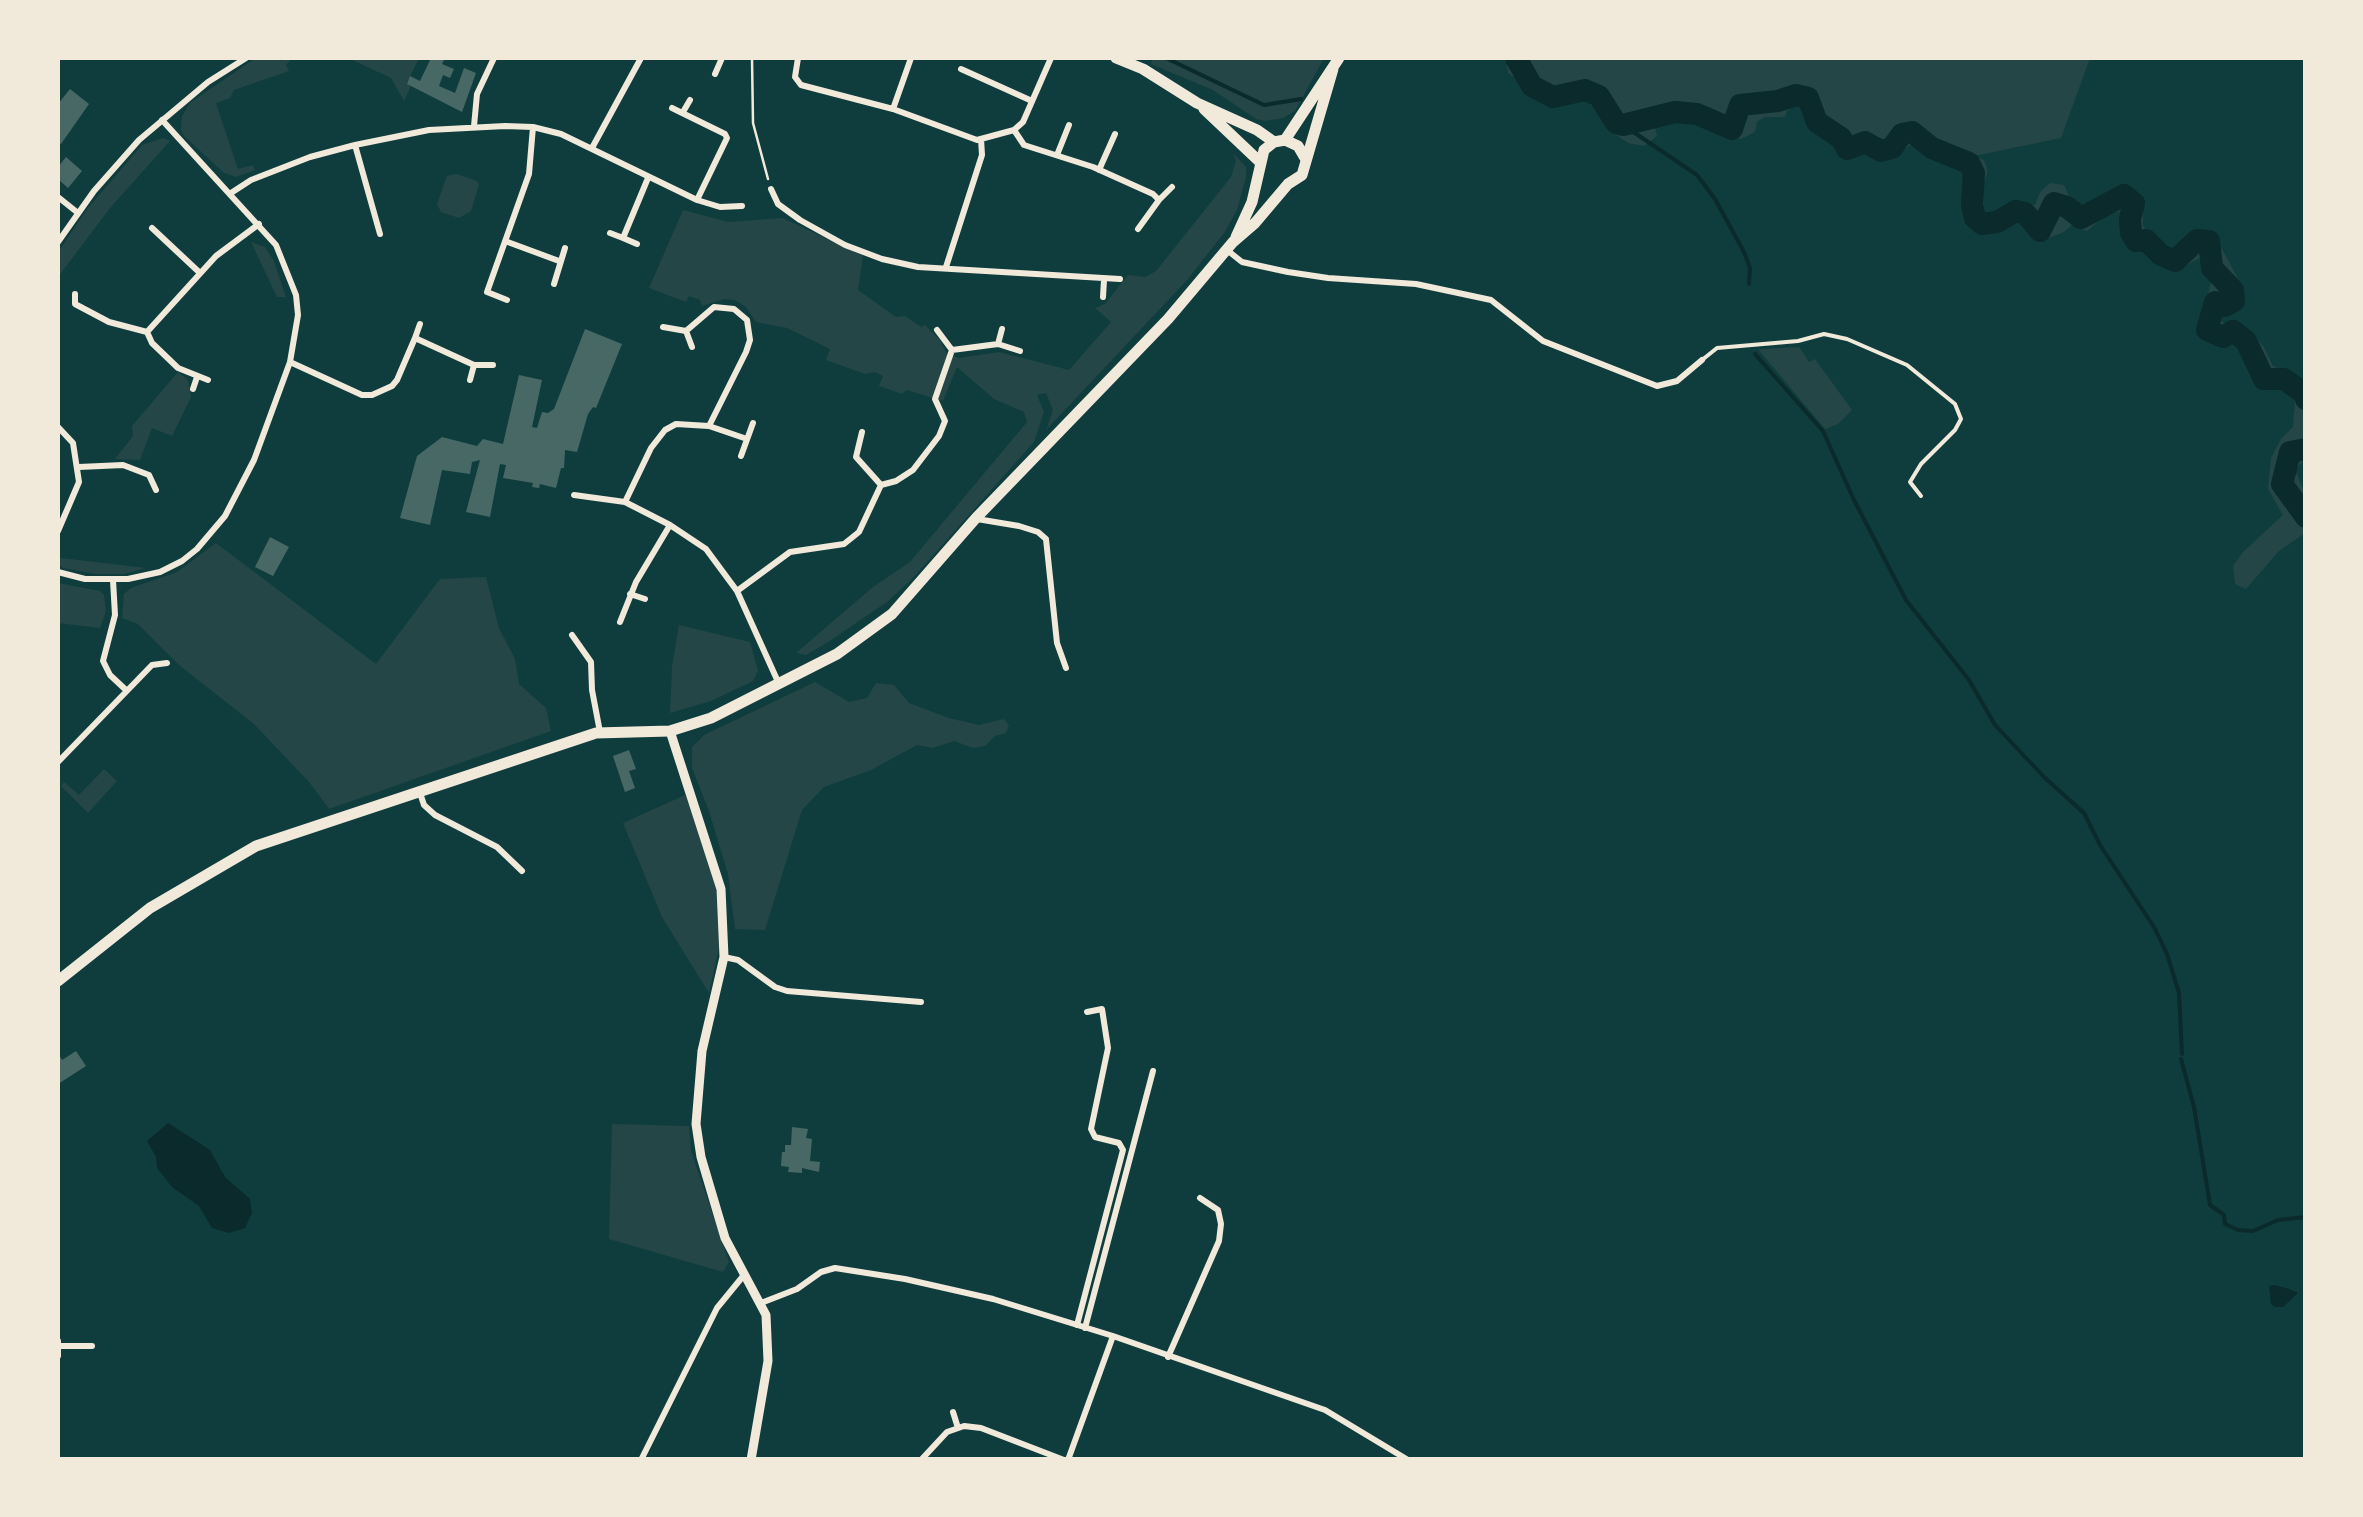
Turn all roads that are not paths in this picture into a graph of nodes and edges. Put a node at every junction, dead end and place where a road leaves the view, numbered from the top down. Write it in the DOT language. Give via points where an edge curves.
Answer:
graph roads {
  1 [pos="246,58"];
  2 [pos="494,58"];
  3 [pos="641,58"];
  4 [pos="722,58"];
  5 [pos="798,58"];
  6 [pos="911,58"];
  7 [pos="1051,58"];
  8 [pos="1116,58"];
  9 [pos="1336,63"];
  10 [pos="960,69"];
  11 [pos="714,74"];
  12 [pos="690,100"];
  13 [pos="1033,102"];
  14 [pos="1198,103"];
  15 [pos="672,108"];
  16 [pos="892,109"];
  17 [pos="682,112"];
  18 [pos="162,120"];
  19 [pos="1069,125"];
  20 [pos="474,126"];
  21 [pos="532,127"];
  22 [pos="1014,130"];
  23 [pos="1116,134"];
  24 [pos="982,140"];
  25 [pos="1280,141"];
  26 [pos="355,145"];
  27 [pos="592,148"];
  28 [pos="1057,155"];
  29 [pos="1305,158"];
  30 [pos="1261,166"];
  31 [pos="1100,170"];
  32 [pos="648,178"];
  33 [pos="1288,184"];
  34 [pos="1172,187"];
  35 [pos="771,189"];
  36 [pos="231,193"];
  37 [pos="58,198"];
  38 [pos="697,200"];
  39 [pos="1159,200"];
  40 [pos="742,206"];
  41 [pos="78,213"];
  42 [pos="260,224"];
  43 [pos="152,228"];
  44 [pos="1138,230"];
  45 [pos="610,233"];
  46 [pos="380,234"];
  47 [pos="623,238"];
  48 [pos="504,241"];
  49 [pos="58,242"];
  50 [pos="637,244"];
  51 [pos="1230,246"];
  52 [pos="565,248"];
  53 [pos="560,261"];
  54 [pos="945,268"];
  55 [pos="200,273"];
  56 [pos="1120,279"];
  57 [pos="1104,280"];
  58 [pos="554,284"];
  59 [pos="75,294"];
  60 [pos="1103,296"];
  61 [pos="507,300"];
  62 [pos="75,304"];
  63 [pos="67,309"];
  64 [pos="420,324"];
  65 [pos="663,327"];
  66 [pos="1002,329"];
  67 [pos="937,330"];
  68 [pos="686,331"];
  69 [pos="147,332"];
  70 [pos="415,338"];
  71 [pos="998,344"];
  72 [pos="692,347"];
  73 [pos="952,350"];
  74 [pos="1020,350"];
  75 [pos="1702,360"];
  76 [pos="290,362"];
  77 [pos="474,365"];
  78 [pos="493,365"];
  79 [pos="197,377"];
  80 [pos="208,380"];
  81 [pos="470,380"];
  82 [pos="193,389"];
  83 [pos="753,423"];
  84 [pos="709,426"];
  85 [pos="58,428"];
  86 [pos="862,432"];
  87 [pos="747,439"];
  88 [pos="741,456"];
  89 [pos="856,456"];
  90 [pos="844,462"];
  91 [pos="79,467"];
  92 [pos="881,485"];
  93 [pos="156,490"];
  94 [pos="574,494"];
  95 [pos="1921,496"];
  96 [pos="624,502"];
  97 [pos="976,518"];
  98 [pos="670,525"];
  99 [pos="58,531"];
  100 [pos="58,572"];
  101 [pos="113,580"];
  102 [pos="737,591"];
  103 [pos="630,594"];
  104 [pos="645,599"];
  105 [pos="620,622"];
  106 [pos="572,636"];
  107 [pos="167,663"];
  108 [pos="1066,668"];
  109 [pos="780,685"];
  110 [pos="126,690"];
  111 [pos="670,731"];
  112 [pos="600,732"];
  113 [pos="58,762"];
  114 [pos="420,793"];
  115 [pos="522,871"];
  116 [pos="724,957"];
  117 [pos="58,981"];
  118 [pos="921,1002"];
  119 [pos="1087,1012"];
  120 [pos="1152,1071"];
  121 [pos="1200,1198"];
  122 [pos="744,1275"];
  123 [pos="761,1303"];
  124 [pos="1081,1326"];
  125 [pos="1114,1336"];
  126 [pos="59,1343"];
  127 [pos="92,1346"];
  128 [pos="58,1356"];
  129 [pos="1168,1357"];
  130 [pos="954,1412"];
  131 [pos="958,1428"];
  132 [pos="641,1460"];
  133 [pos="751,1460"];
  134 [pos="922,1460"];
  135 [pos="1066,1460"];
  136 [pos="1408,1460"];
  1 -- 18 [label="street"];
  2 -- 20 [label="street" via="477,94"];
  3 -- 27 [label="street"];
  4 -- 11 [label="street"];
  5 -- 16 [label="street" via="798,84"];
  6 -- 16 [label="street"];
  7 -- 13 [label="street"];
  8 -- 14 [label="main road"];
  9 -- 25 [label="main road"];
  9 -- 29 [label="main road"];
  10 -- 13 [label="street"];
  12 -- 17 [label="street"];
  13 -- 22 [label="street"];
  14 -- 25 [label="main road"];
  14 -- 30 [label="main road"];
  15 -- 17 [label="street"];
  16 -- 24 [label="street"];
  17 -- 38 [label="street" via="727,138"];
  18 -- 36 [label="street"];
  18 -- 41 [label="street"];
  19 -- 28 [label="street"];
  20 -- 21 [label="street"];
  20 -- 26 [label="street"];
  21 -- 27 [label="street"];
  21 -- 48 [label="street" via="530,174"];
  22 -- 24 [label="street"];
  22 -- 28 [label="street" via="1024,144"];
  23 -- 31 [label="street"];
  24 -- 54 [label="street"];
  25 -- 29 [label="main road" via="1298,146"];
  25 -- 30 [label="main road" via="1264,150"];
  26 -- 36 [label="street" via="310,157"];
  26 -- 46 [label="street"];
  27 -- 32 [label="street"];
  28 -- 31 [label="street"];
  29 -- 33 [label="main road" via="1302,174"];
  30 -- 33 [label="main road" via="1272,182"];
  30 -- 51 [label="main road"];
  31 -- 39 [label="street"];
  32 -- 38 [label="street"];
  32 -- 47 [label="street"];
  33 -- 51 [label="main road"];
  34 -- 39 [label="street"];
  35 -- 54 [label="street" via="778,204 846,245 882,259"];
  36 -- 42 [label="street"];
  37 -- 41 [label="street"];
  38 -- 40 [label="street"];
  39 -- 44 [label="street"];
  41 -- 49 [label="street"];
  42 -- 55 [label="street"];
  42 -- 76 [label="street" via="296,295"];
  43 -- 55 [label="street"];
  45 -- 47 [label="street"];
  47 -- 50 [label="street"];
  48 -- 53 [label="street"];
  48 -- 61 [label="street" via="487,292"];
  51 -- 75 [label="street" via="1251,265 1416,284 1491,300 1543,340 1657,386 1678,381"];
  51 -- 97 [label="main road" via="1168,320"];
  52 -- 53 [label="street"];
  53 -- 58 [label="street"];
  54 -- 57 [label="street"];
  55 -- 69 [label="street"];
  56 -- 57 [label="street"];
  57 -- 60 [label="street"];
  59 -- 62 [label="street"];
  62 -- 63 [label="street"];
  62 -- 69 [label="street"];
  64 -- 70 [label="street"];
  65 -- 68 [label="street"];
  66 -- 71 [label="street"];
  67 -- 73 [label="street"];
  68 -- 72 [label="street"];
  68 -- 84 [label="street" via="724,306 744,316 750,330"];
  69 -- 79 [label="street" via="162,354"];
  70 -- 76 [label="street" via="398,380 372,395"];
  70 -- 77 [label="street"];
  71 -- 73 [label="street"];
  71 -- 74 [label="street"];
  73 -- 92 [label="street" via="935,398 945,420 940,436 913,470"];
  75 -- 95 [label="lane" via="1717,348 1824,334 1907,365 1955,404 1961,418 1910,482"];
  76 -- 101 [label="street" via="259,449 216,528 171,567"];
  77 -- 78 [label="street"];
  77 -- 81 [label="street"];
  79 -- 80 [label="street"];
  79 -- 82 [label="street"];
  83 -- 87 [label="street"];
  84 -- 87 [label="street"];
  84 -- 96 [label="street" via="665,430"];
  85 -- 91 [label="street" via="72,443"];
  86 -- 89 [label="street"];
  87 -- 88 [label="street"];
  89 -- 90 [label="street"];
  89 -- 92 [label="street"];
  91 -- 93 [label="street" via="123,465 148,475"];
  91 -- 99 [label="street"];
  92 -- 102 [label="street" via="853,539 790,552"];
  94 -- 96 [label="street"];
  96 -- 98 [label="street"];
  97 -- 108 [label="street" via="1046,539 1057,644"];
  97 -- 109 [label="main road" via="892,614"];
  98 -- 102 [label="street" via="706,550"];
  98 -- 103 [label="street"];
  100 -- 101 [label="street"];
  101 -- 110 [label="street" via="115,614 103,660"];
  102 -- 109 [label="street"];
  103 -- 104 [label="street"];
  103 -- 105 [label="street"];
  106 -- 112 [label="street" via="591,662"];
  107 -- 110 [label="street" via="152,665"];
  109 -- 111 [label="main road"];
  110 -- 113 [label="street"];
  111 -- 112 [label="main road"];
  111 -- 116 [label="street" via="718,875"];
  112 -- 114 [label="main road"];
  114 -- 115 [label="street" via="434,815 497,846"];
  114 -- 117 [label="main road" via="288,833 222,863 150,908"];
  116 -- 118 [label="street" via="786,991"];
  116 -- 122 [label="street" via="702,1052 696,1124 725,1238"];
  119 -- 124 [label="street" via="1102,1008 1108,1048 1091,1130 1123,1150"];
  120 -- 124 [label="street"];
  121 -- 129 [label="street" via="1218,1210 1219,1241"];
  122 -- 123 [label="street"];
  122 -- 132 [label="street" via="717,1308"];
  123 -- 124 [label="street" via="821,1272 852,1269"];
  123 -- 133 [label="street" via="770,1344"];
  124 -- 125 [label="street"];
  125 -- 129 [label="street"];
  125 -- 135 [label="street"];
  126 -- 127 [label="street"];
  126 -- 128 [label="street"];
  129 -- 136 [label="street" via="1336,1415"];
  130 -- 131 [label="street"];
  131 -- 134 [label="street"];
  131 -- 135 [label="street" via="980,1428"];
}
